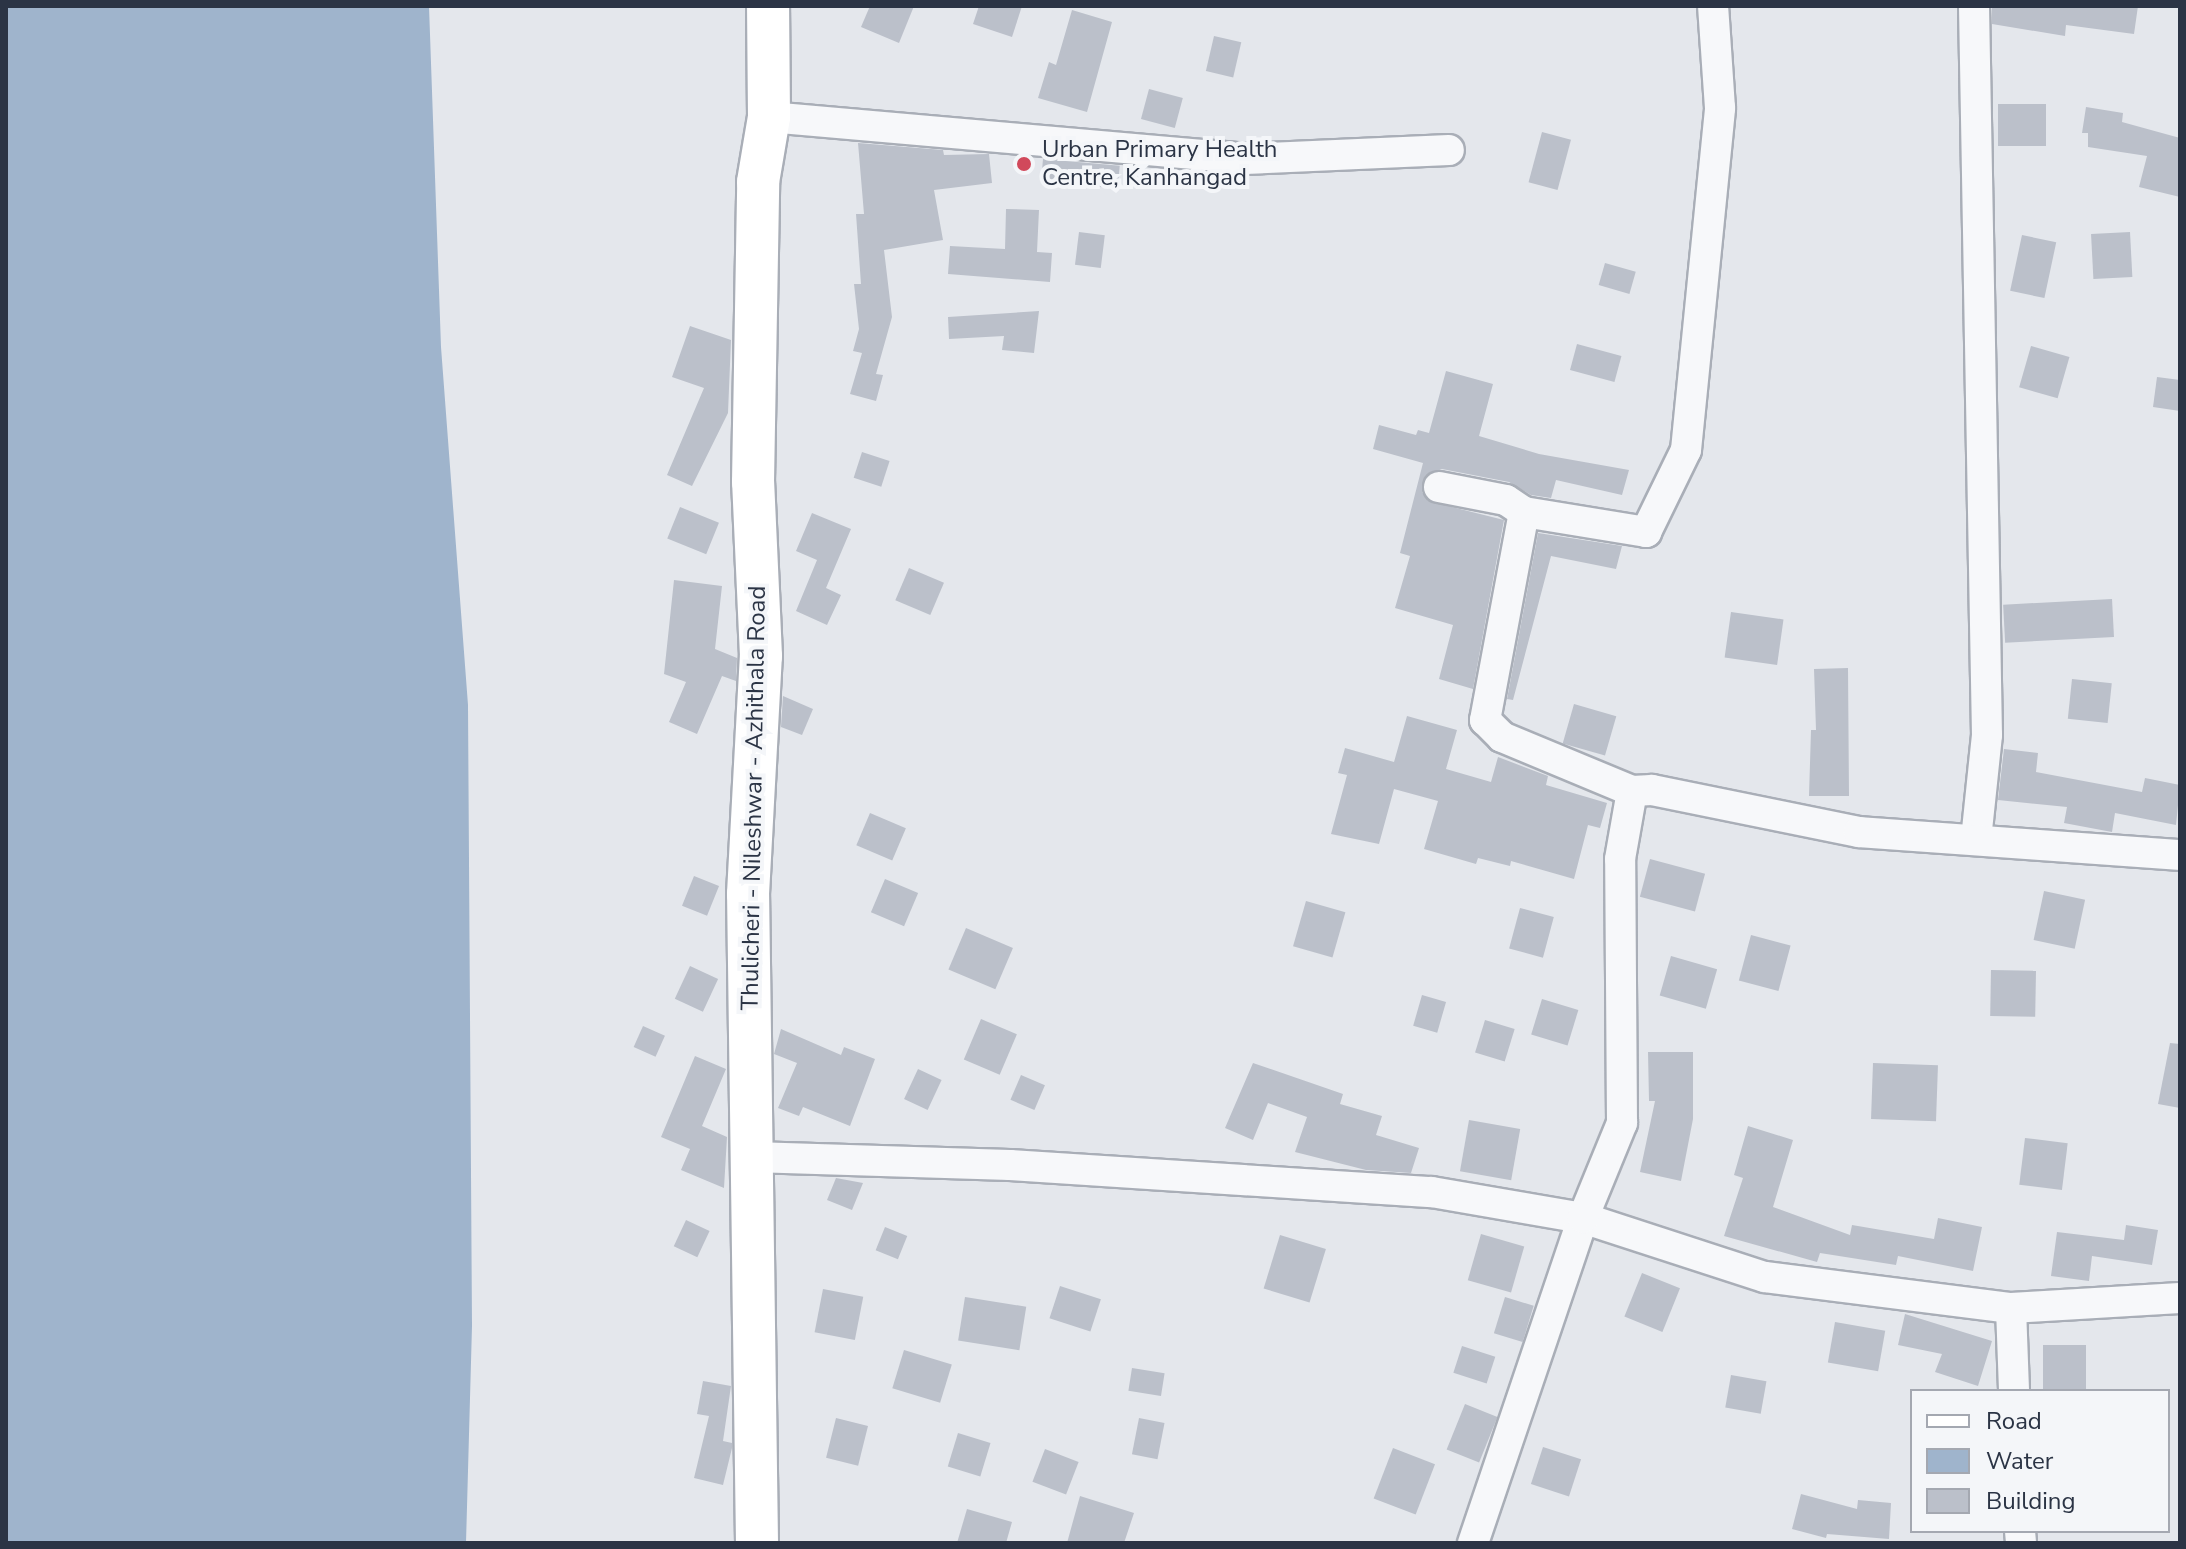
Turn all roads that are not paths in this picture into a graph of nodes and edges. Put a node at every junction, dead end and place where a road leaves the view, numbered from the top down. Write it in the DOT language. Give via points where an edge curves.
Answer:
graph roads {
  1 [pos="768,6"];
  2 [pos="1713,6"];
  3 [pos="1974,6"];
  4 [pos="769,117"];
  5 [pos="1449,150"];
  6 [pos="1439,487"];
  7 [pos="1524,512"];
  8 [pos="1632,791"];
  9 [pos="1976,839"];
  10 [pos="2180,855"];
  11 [pos="752,1157"];
  12 [pos="1583,1218"];
  13 [pos="2180,1298"];
  14 [pos="2011,1308"];
  15 [pos="2014,1389"];
  16 [pos="757,1543"];
  17 [pos="1473,1543"];
  1 -- 4 [label="main road, Thulicheri - Nileshwar - Azhithala Road"];
  2 -- 7 [label="street" via="1720,108 1686,450 1646,532"];
  3 -- 9 [label="street" via="1987,735"];
  4 -- 5 [label="street" via="1245,159"];
  4 -- 11 [label="main road, Thulicheri - Nileshwar - Azhithala Road" via="757,214 753,482 761,656 748,894"];
  6 -- 7 [label="street" via="1506,500"];
  7 -- 8 [label="street" via="1485,720 1502,737"];
  8 -- 9 [label="street" via="1652,790 1859,832"];
  8 -- 12 [label="street" via="1620,859 1622,1123"];
  9 -- 10 [label="street"];
  11 -- 12 [label="street" via="1010,1165 1432,1192"];
  11 -- 16 [label="main road, Thulicheri - Nileshwar - Azhithala Road"];
  12 -- 14 [label="street" via="1765,1277"];
  12 -- 17 [label="street"];
  13 -- 14 [label="street"];
  14 -- 15 [label="street"];
}
